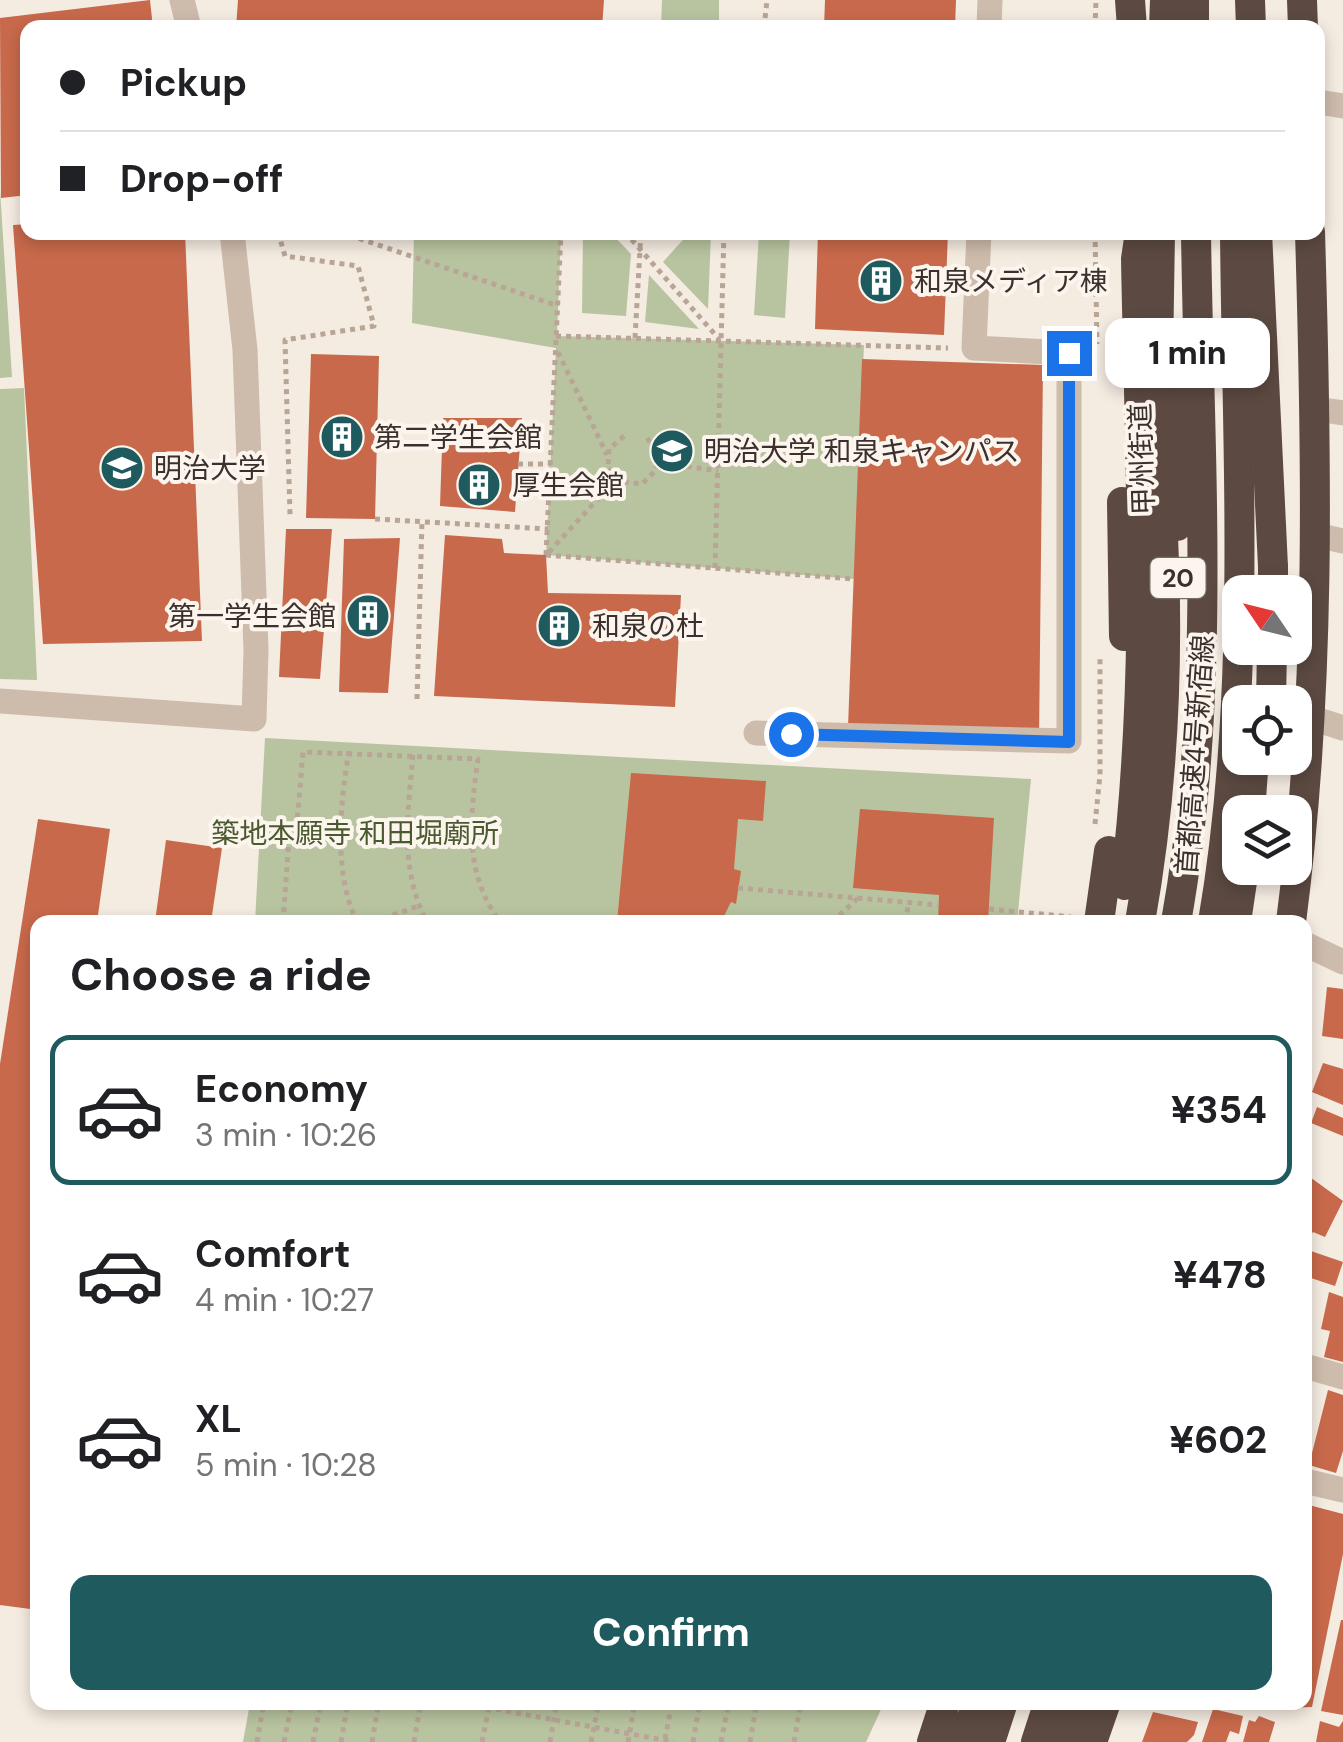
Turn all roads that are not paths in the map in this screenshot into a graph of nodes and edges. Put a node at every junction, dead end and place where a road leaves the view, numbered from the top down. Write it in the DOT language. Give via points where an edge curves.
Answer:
graph roads {
  1 [pos="233,240"];
  2 [pos="979,240"];
  3 [pos="1122,240"];
  4 [pos="1140,240"];
  5 [pos="1143,240"];
  6 [pos="1160,240"];
  7 [pos="1168,240"];
  8 [pos="1196,240"];
  9 [pos="1235,240"];
  10 [pos="1258,240"];
  11 [pos="1258,240"];
  12 [pos="1300,240"];
  13 [pos="1311,240"];
  14 [pos="1329,411"];
  15 [pos="1330,538"];
  16 [pos="1144,567"];
  17 [pos="1259,575"];
  18 [pos="1271,575"];
  19 [pos="1302,685"];
  20 [pos="1307,685"];
  21 [pos="0,701"];
  22 [pos="1312,714"];
  23 [pos="1343,728"];
  24 [pos="756,733"];
  25 [pos="1300,775"];
  26 [pos="1241,885"];
  27 [pos="1255,885"];
  28 [pos="1278,885"];
  29 [pos="1093,915"];
  30 [pos="1120,915"];
  31 [pos="1141,915"];
  32 [pos="1154,915"];
  33 [pos="1177,915"];
  34 [pos="1215,915"];
  35 [pos="1237,915"];
  36 [pos="1252,915"];
  37 [pos="1274,915"];
  38 [pos="1292,915"];
  39 [pos="1312,947"];
  40 [pos="1343,962"];
  41 [pos="1312,1368"];
  42 [pos="1343,1376"];
  43 [pos="1312,1483"];
  44 [pos="1343,1490"];
  45 [pos="942,1710"];
  46 [pos="960,1710"];
  47 [pos="972,1710"];
  48 [pos="1000,1710"];
  49 [pos="1046,1710"];
  50 [pos="1065,1710"];
  51 [pos="1075,1710"];
  52 [pos="1101,1710"];
  53 [pos="932,1742"];
  54 [pos="954,1742"];
  55 [pos="990,1742"];
  56 [pos="1036,1742"];
  57 [pos="1055,1742"];
  58 [pos="1064,1742"];
  59 [pos="1091,1742"];
  1 -- 21 [label="street" via="244,350 254,719"];
  2 -- 24 [label="street" via="974,348 1069,353 1069,742"];
  3 -- 29 [label="highway" via="1124,674 1118,782"];
  4 -- 16 [label="highway, bridge"];
  5 -- 31 [label="highway" via="1166,567 1159,786"];
  6 -- 16 [label="highway, bridge" via="1156,483"];
  7 -- 32 [label="highway, 甲州街道 / 20" via="1178,571 1170,791"];
  8 -- 33 [label="highway, 首都高速4号新宿線" via="1199,678"];
  9 -- 34 [label="highway, 首都高速4号新宿線" via="1236,682"];
  10 -- 17 [label="highway"];
  11 -- 18 [label="highway, bridge"];
  12 -- 19 [label="highway" via="1296,567"];
  13 -- 14 [label="highway"];
  14 -- 15 [label="highway"];
  15 -- 20 [label="highway"];
  16 -- 30 [label="highway" via="1137,785"];
  22 -- 23 [label="street"];
  25 -- 38 [label="highway"];
  26 -- 35 [label="highway"];
  27 -- 36 [label="highway"];
  28 -- 37 [label="highway"];
  39 -- 40 [label="street"];
  41 -- 42 [label="street"];
  43 -- 44 [label="street"];
  45 -- 53 [label="highway"];
  46 -- 54 [label="highway"];
  47 -- 54 [label="highway"];
  48 -- 55 [label="highway"];
  49 -- 56 [label="highway"];
  50 -- 57 [label="highway"];
  51 -- 58 [label="highway"];
  52 -- 59 [label="highway"];
}
